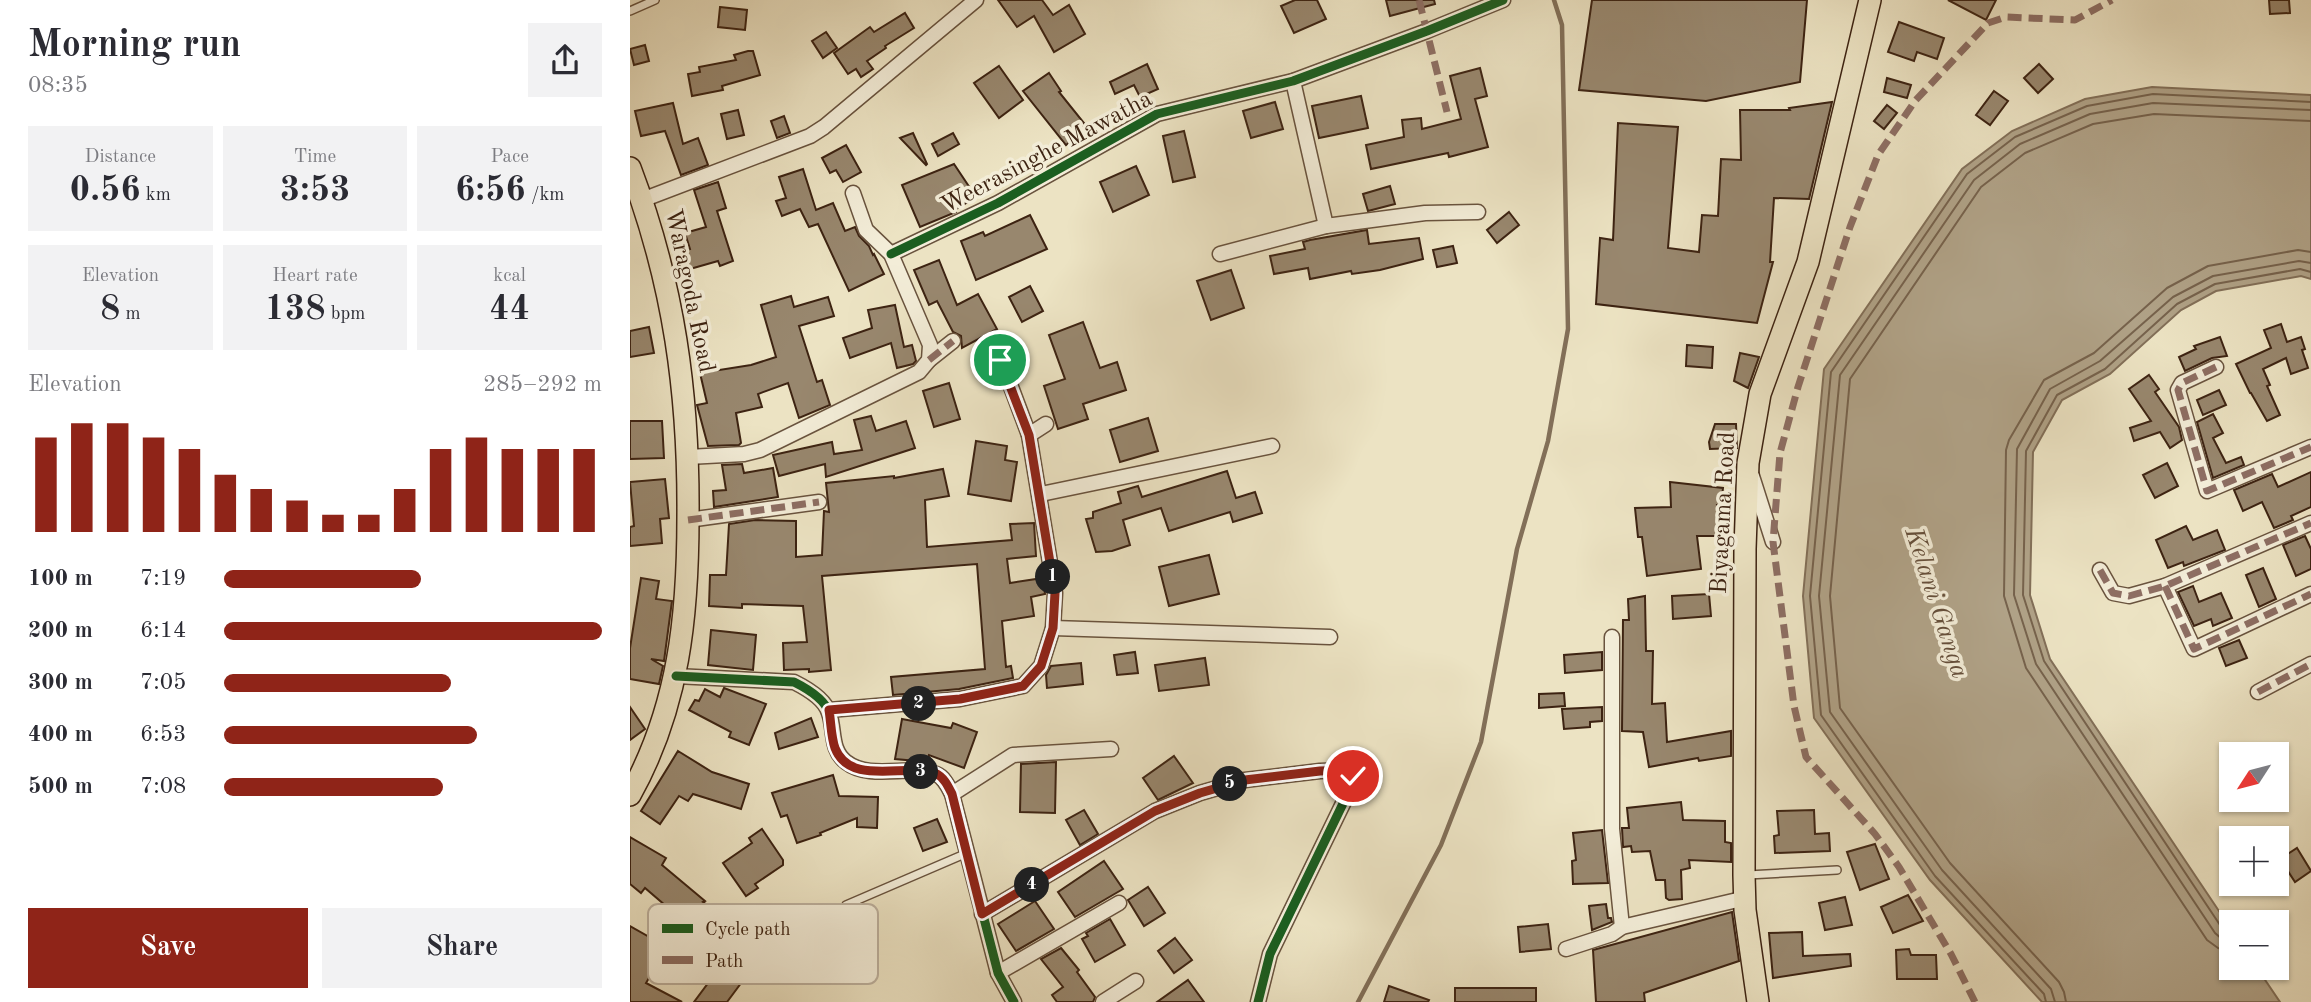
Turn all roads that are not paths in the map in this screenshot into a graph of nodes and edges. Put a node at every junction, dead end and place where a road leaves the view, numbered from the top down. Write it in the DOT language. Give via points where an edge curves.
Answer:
graph roads {
  1 [pos="655,0"];
  2 [pos="976,0"];
  3 [pos="1503,0"];
  4 [pos="1870,0"];
  5 [pos="630,11"];
  6 [pos="1293,81"];
  7 [pos="630,168"];
  8 [pos="853,193"];
  9 [pos="642,200"];
  10 [pos="1478,212"];
  11 [pos="1326,226"];
  12 [pos="891,254"];
  13 [pos="1220,254"];
  14 [pos="953,341"];
  15 [pos="929,360"];
  16 [pos="1000,360"];
  17 [pos="2216,367"];
  18 [pos="1046,425"];
  19 [pos="1029,435"];
  20 [pos="1272,446"];
  21 [pos="2311,447"];
  22 [pos="688,457"];
  23 [pos="1748,463"];
  24 [pos="1041,494"];
  25 [pos="820,502"];
  26 [pos="688,520"];
  27 [pos="2311,523"];
  28 [pos="1773,542"];
  29 [pos="2100,570"];
  30 [pos="2165,586"];
  31 [pos="2311,594"];
  32 [pos="1053,628"];
  33 [pos="1330,637"];
  34 [pos="1612,637"];
  35 [pos="2311,664"];
  36 [pos="676,676"];
  37 [pos="2258,692"];
  38 [pos="829,710"];
  39 [pos="1111,749"];
  40 [pos="631,792"];
  41 [pos="952,794"];
  42 [pos="967,853"];
  43 [pos="1837,870"];
  44 [pos="1744,875"];
  45 [pos="1746,898"];
  46 [pos="1118,903"];
  47 [pos="848,904"];
  48 [pos="982,914"];
  49 [pos="1622,927"];
  50 [pos="1566,949"];
  51 [pos="998,973"];
  52 [pos="1136,981"];
  53 [pos="1014,1002"];
  54 [pos="1103,1002"];
  55 [pos="1258,1002"];
  56 [pos="1758,1002"];
  1 -- 5 [label="lane"];
  2 -- 9 [label="street" via="824,127"];
  3 -- 6 [label="street, Weerasinghe Mawatha"];
  4 -- 23 [label="main road, Biyagama Road" via="1808,262 1760,394"];
  6 -- 11 [label="street"];
  6 -- 12 [label="street, Weerasinghe Mawatha" via="1157,114 998,203"];
  7 -- 9 [label="main road, Waragoda Road"];
  8 -- 12 [label="street" via="866,230"];
  9 -- 22 [label="main road, Waragoda Road" via="681,359"];
  10 -- 11 [label="street" via="1425,213"];
  11 -- 13 [label="street"];
  12 -- 15 [label="street" via="930,345"];
  14 -- 15 [label="street"];
  15 -- 22 [label="street" via="919,372 753,453"];
  16 -- 19 [label="street"];
  17 -- 21 [label="street" via="2182,383 2178,390 2207,491"];
  18 -- 19 [label="street"];
  19 -- 24 [label="street"];
  20 -- 24 [label="street"];
  22 -- 26 [label="main road, Waragoda Road"];
  23 -- 28 [label="street"];
  23 -- 44 [label="main road, Biyagama Road"];
  24 -- 32 [label="street" via="1055,593"];
  25 -- 26 [label="street"];
  26 -- 36 [label="main road, Waragoda Road" via="688,569"];
  27 -- 30 [label="street"];
  29 -- 30 [label="street" via="2113,593 2129,596"];
  30 -- 31 [label="street" via="2194,649"];
  32 -- 33 [label="street"];
  32 -- 38 [label="street" via="1041,666 1023,686 960,699"];
  34 -- 49 [label="street" via="1612,828"];
  35 -- 37 [label="street"];
  36 -- 38 [label="street" via="794,682"];
  36 -- 40 [label="main road, Waragoda Road" via="662,724"];
  38 -- 41 [label="street" via="835,749 846,762 863,771 936,774"];
  39 -- 41 [label="street" via="1013,755"];
  41 -- 42 [label="street"];
  42 -- 47 [label="lane"];
  42 -- 48 [label="street"];
  43 -- 44 [label="lane"];
  44 -- 45 [label="main road, Biyagama Road"];
  45 -- 49 [label="street"];
  45 -- 56 [label="main road, Biyagama Road"];
  46 -- 51 [label="street"];
  48 -- 51 [label="street"];
  48 -- 55 [label="street" via="1155,811 1200,793 1245,780 1350,770 1353,783 1270,954"];
  49 -- 50 [label="street"];
  51 -- 53 [label="street"];
  52 -- 54 [label="street"];
}
